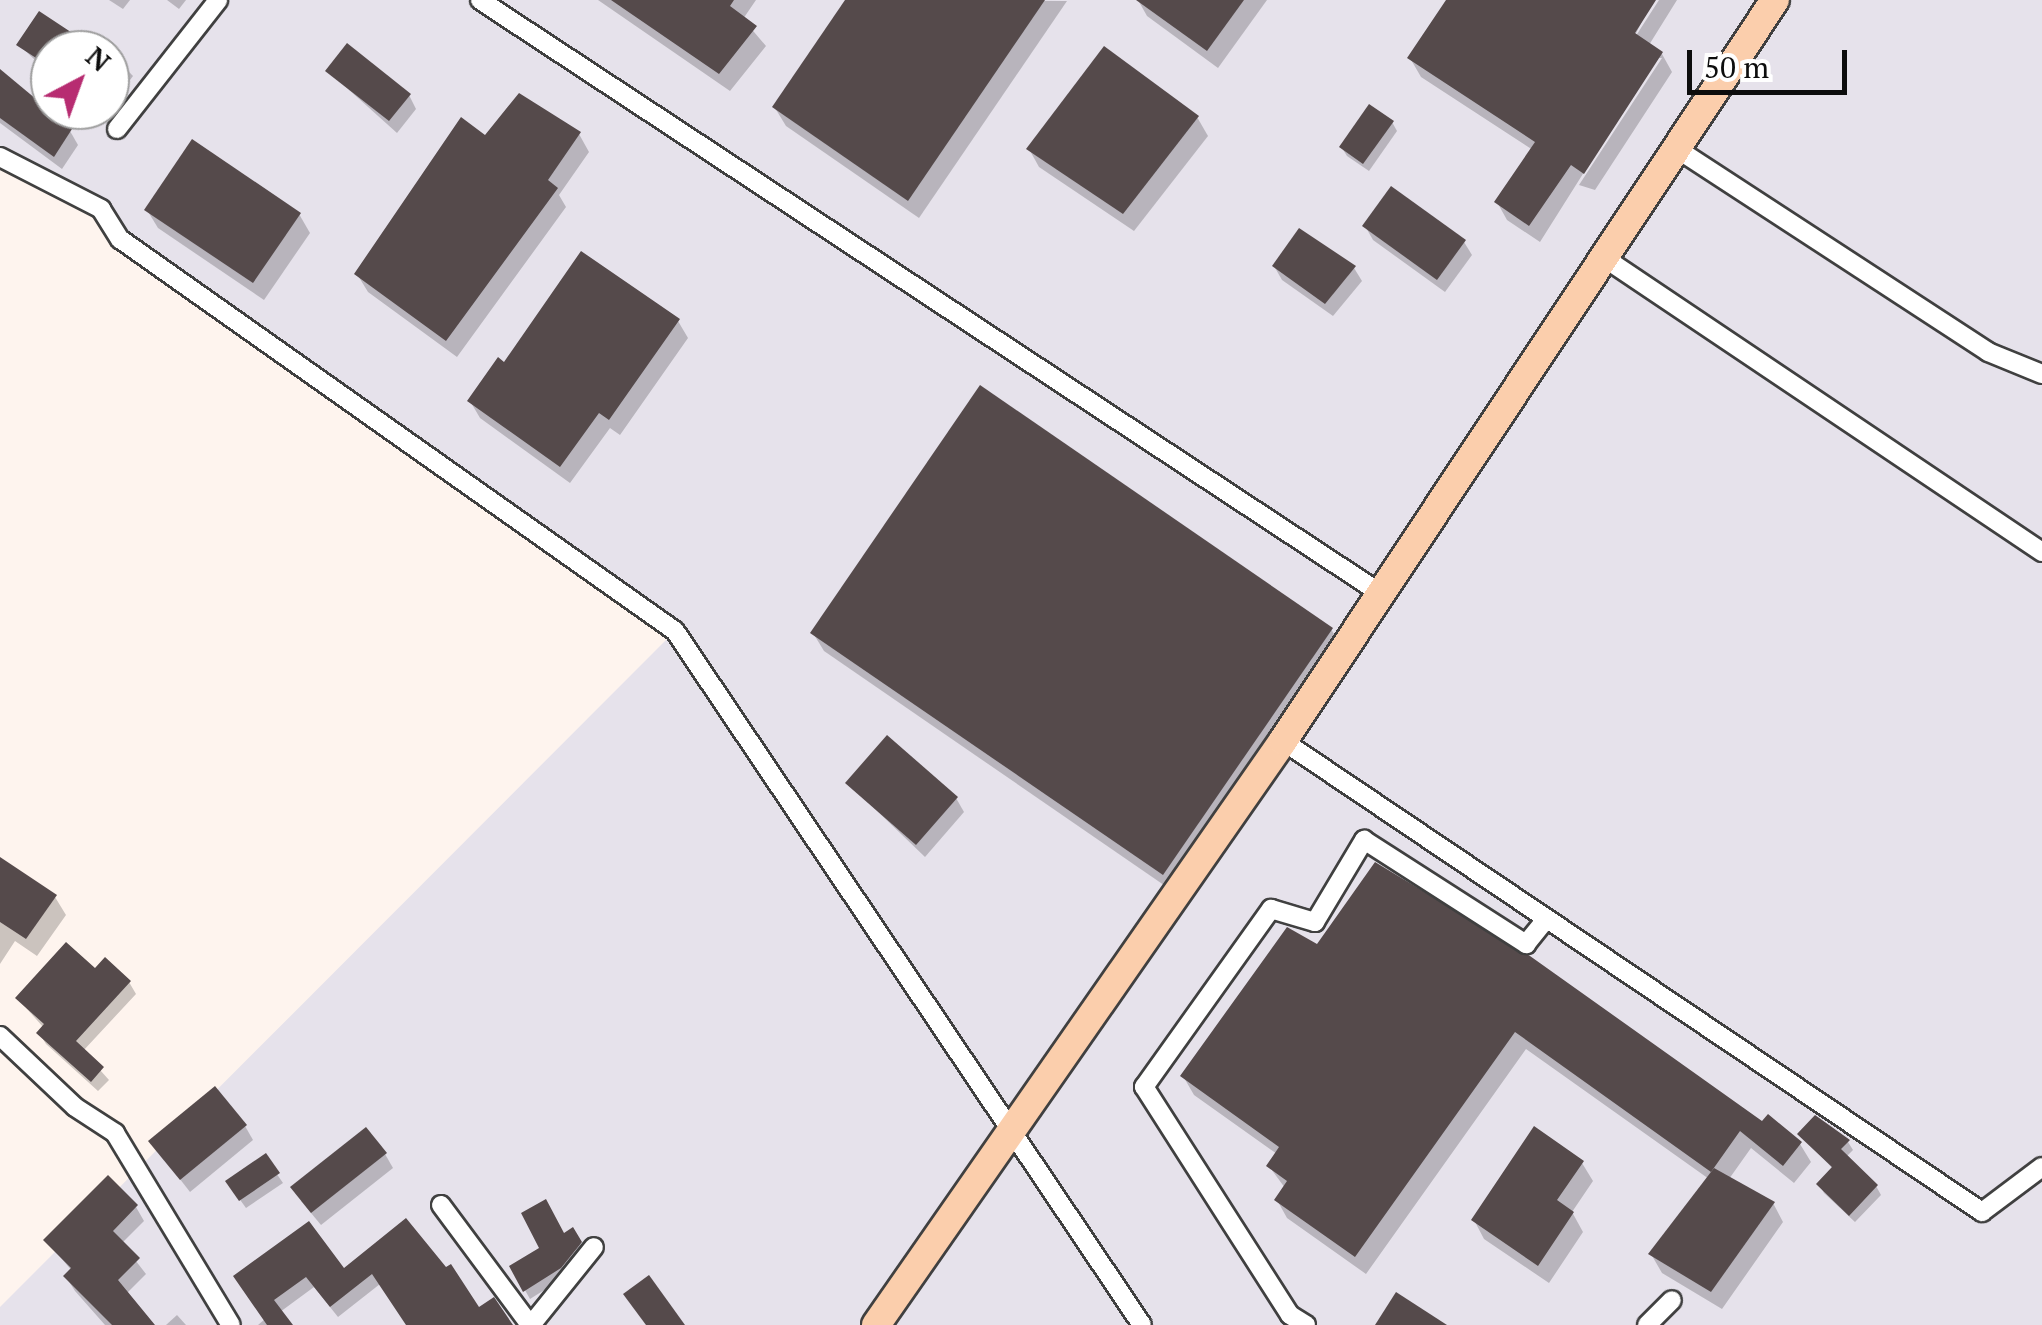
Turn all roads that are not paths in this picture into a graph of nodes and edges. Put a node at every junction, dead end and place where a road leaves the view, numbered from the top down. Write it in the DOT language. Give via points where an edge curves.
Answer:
graph roads {
  1 [pos="218,0"];
  2 [pos="480,0"];
  3 [pos="1775,0"];
  4 [pos="130,112"];
  5 [pos="1677,148"];
  6 [pos="0,157"];
  7 [pos="1603,257"];
  8 [pos="2042,374"];
  9 [pos="2042,552"];
  10 [pos="1380,593"];
  11 [pos="1283,741"];
  12 [pos="1546,920"];
  13 [pos="0,1036"];
  14 [pos="1010,1138"];
  15 [pos="2042,1166"];
  16 [pos="441,1204"];
  17 [pos="594,1247"];
  18 [pos="1672,1300"];
  19 [pos="231,1325"];
  20 [pos="530,1325"];
  21 [pos="876,1325"];
  22 [pos="1142,1325"];
  23 [pos="1306,1325"];
  24 [pos="1647,1325"];
  1 -- 4 [label="street"];
  2 -- 10 [label="street"];
  3 -- 5 [label="main road"];
  5 -- 7 [label="main road"];
  5 -- 8 [label="street" via="1988,352"];
  6 -- 14 [label="street" via="100,209 120,238 675,631"];
  7 -- 9 [label="street"];
  7 -- 10 [label="main road"];
  10 -- 11 [label="main road"];
  11 -- 12 [label="street"];
  11 -- 14 [label="main road"];
  12 -- 15 [label="street" via="1982,1212"];
  12 -- 23 [label="street" via="1526,944 1364,840 1314,922 1271,909 1144,1087 1290,1315"];
  13 -- 19 [label="street" via="75,1108 115,1133"];
  14 -- 21 [label="main road"];
  14 -- 22 [label="street"];
  16 -- 20 [label="street"];
  17 -- 20 [label="street"];
  18 -- 24 [label="street"];
}
